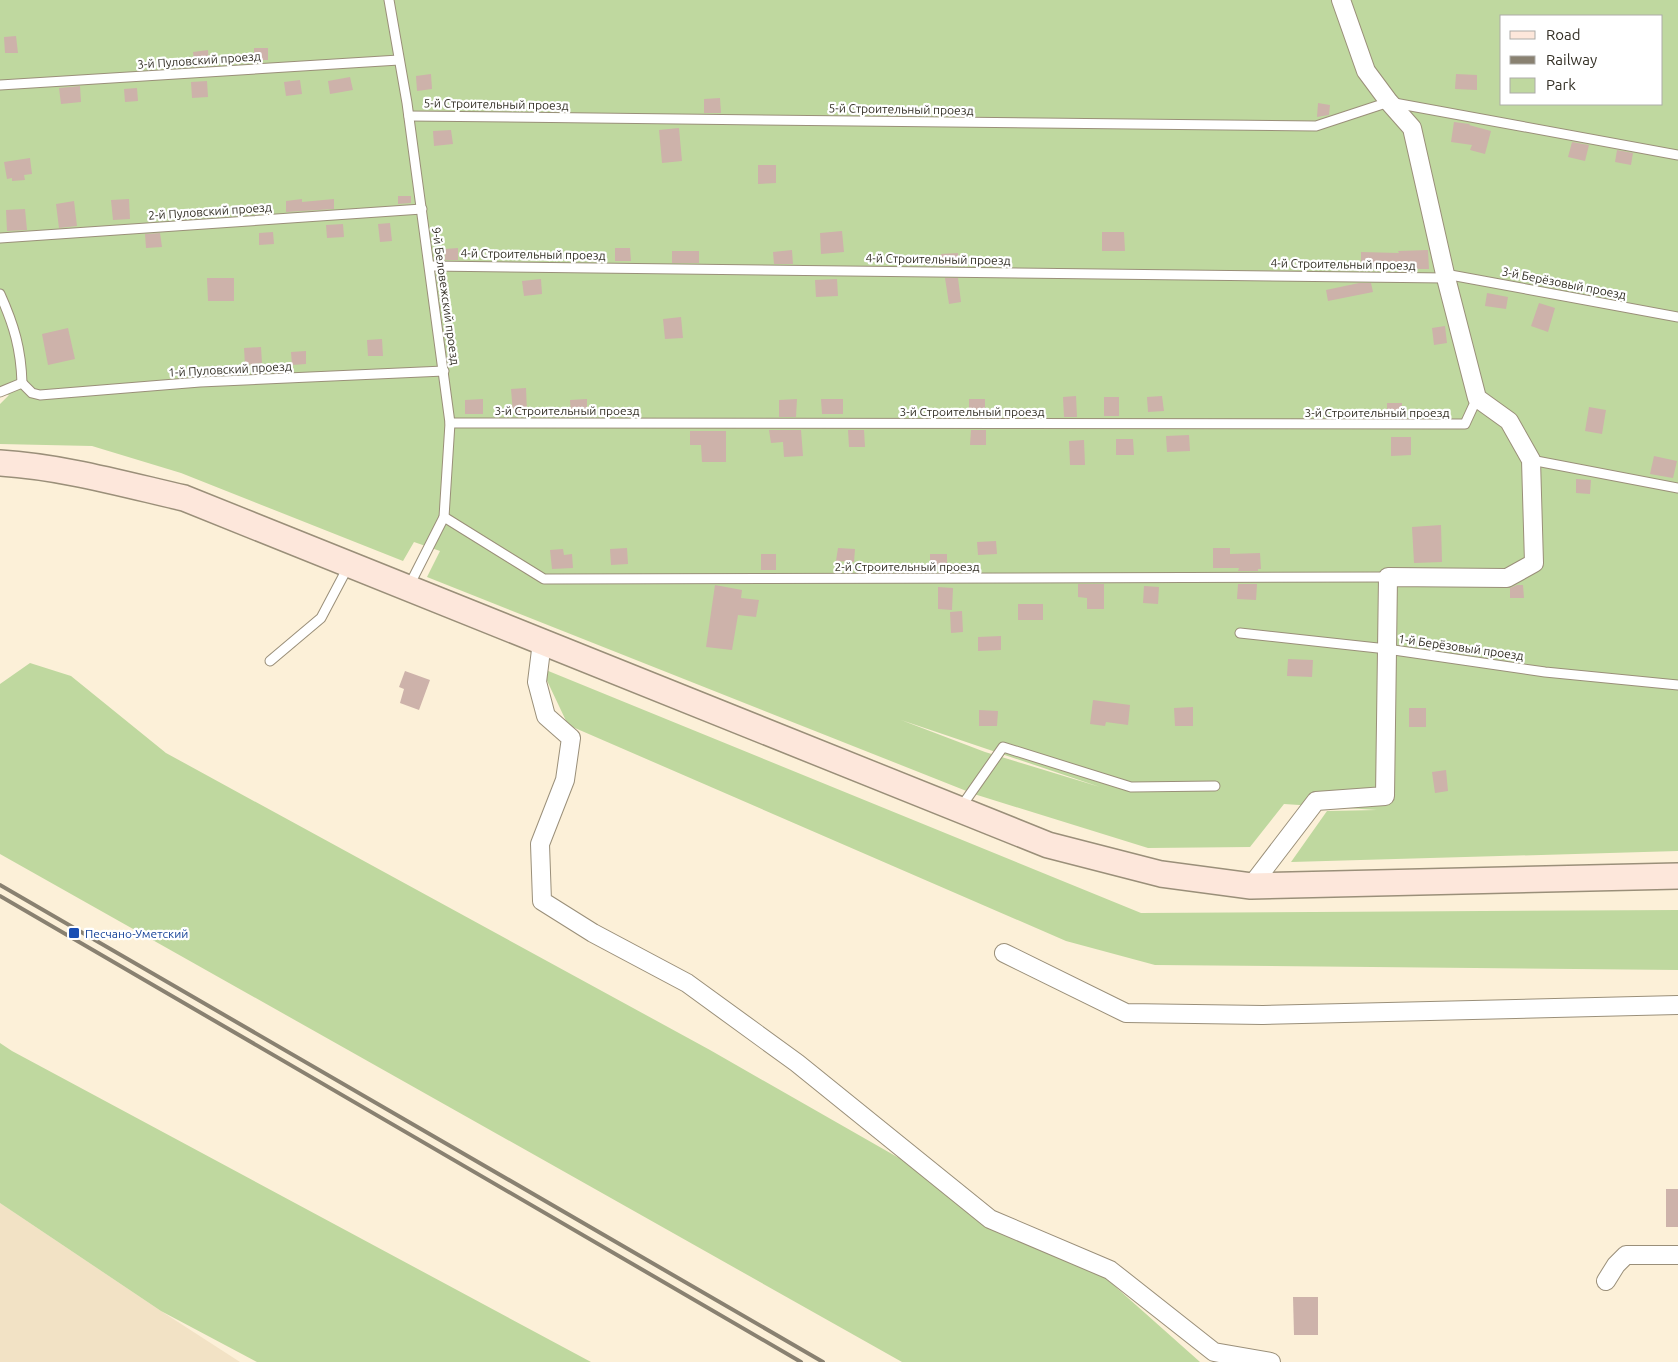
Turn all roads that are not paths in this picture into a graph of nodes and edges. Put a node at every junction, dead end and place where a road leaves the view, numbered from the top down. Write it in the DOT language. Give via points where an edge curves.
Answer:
graph roads {
  1 [pos="389,0"];
  2 [pos="1341,0"];
  3 [pos="400,60"];
  4 [pos="0,85"];
  5 [pos="1389,102"];
  6 [pos="409,116"];
  7 [pos="1678,154"];
  8 [pos="422,209"];
  9 [pos="0,238"];
  10 [pos="430,266"];
  11 [pos="1446,276"];
  12 [pos="0,294"];
  13 [pos="1678,317"];
  14 [pos="444,371"];
  15 [pos="22,383"];
  16 [pos="0,392"];
  17 [pos="1477,398"];
  18 [pos="450,423"];
  19 [pos="1531,460"];
  20 [pos="0,463"];
  21 [pos="1678,488"];
  22 [pos="444,517"];
  23 [pos="349,565"];
  24 [pos="1388,577"];
  25 [pos="408,589"];
  26 [pos="1240,632"];
  27 [pos="542,642"];
  28 [pos="1387,649"];
  29 [pos="270,661"];
  30 [pos="1678,685"];
  31 [pos="1215,786"];
  32 [pos="960,810"];
  33 [pos="1678,876"];
  34 [pos="1252,886"];
  35 [pos="1004,953"];
  36 [pos="1678,1005"];
  37 [pos="1678,1255"];
  38 [pos="1606,1281"];
  39 [pos="1271,1362"];
  1 -- 3 [label="lane, 9-й Беловежский проезд"];
  2 -- 5 [label="street" via="1366,71"];
  3 -- 4 [label="lane, 3-й Пуловский проезд"];
  3 -- 6 [label="lane, 9-й Беловежский проезд"];
  5 -- 6 [label="lane, 5-й Строительный проезд" via="1316,126"];
  5 -- 7 [label="lane"];
  5 -- 11 [label="street" via="1412,128"];
  6 -- 8 [label="lane, 9-й Беловежский проезд"];
  8 -- 9 [label="lane, 2-й Пуловский проезд"];
  8 -- 10 [label="lane, 9-й Беловежский проезд"];
  10 -- 11 [label="lane, 4-й Строительный проезд"];
  10 -- 14 [label="lane, 9-й Беловежский проезд"];
  11 -- 13 [label="lane, 3-й Берёзовый проезд"];
  11 -- 17 [label="street"];
  12 -- 15 [label="lane" via="12,320 21,357"];
  14 -- 15 [label="lane, 1-й Пуловский проезд" via="200,382 40,395 32,393"];
  14 -- 18 [label="lane, 9-й Беловежский проезд"];
  15 -- 16 [label="lane"];
  17 -- 18 [label="lane, 3-й Строительный проезд" via="1465,424"];
  17 -- 19 [label="street" via="1509,421"];
  18 -- 22 [label="lane, 9-й Беловежский проезд"];
  19 -- 21 [label="lane"];
  19 -- 24 [label="street" via="1534,563 1507,578"];
  20 -- 23 [label="main road" via="84,474 184,498"];
  22 -- 24 [label="lane, 2-й Строительный проезд" via="544,579"];
  22 -- 25 [label="lane, 9-й Беловежский проезд"];
  23 -- 25 [label="main road"];
  23 -- 29 [label="lane" via="320,618"];
  24 -- 28 [label="street"];
  25 -- 27 [label="main road"];
  26 -- 28 [label="lane, 1-й Берёзовый проезд"];
  27 -- 32 [label="main road"];
  27 -- 39 [label="street" via="537,682 546,716 571,738 565,780 540,844 542,902 687,983 797,1063 990,1219 1110,1270 1214,1352"];
  28 -- 30 [label="lane, 1-й Берёзовый проезд" via="1545,672"];
  28 -- 34 [label="street" via="1384,796 1316,801"];
  31 -- 32 [label="lane" via="1131,787 1003,747"];
  32 -- 34 [label="main road" via="1048,845 1162,874"];
  33 -- 34 [label="main road"];
  35 -- 36 [label="street" via="1126,1013 1263,1015"];
  37 -- 38 [label="street" via="1626,1255"];
}
